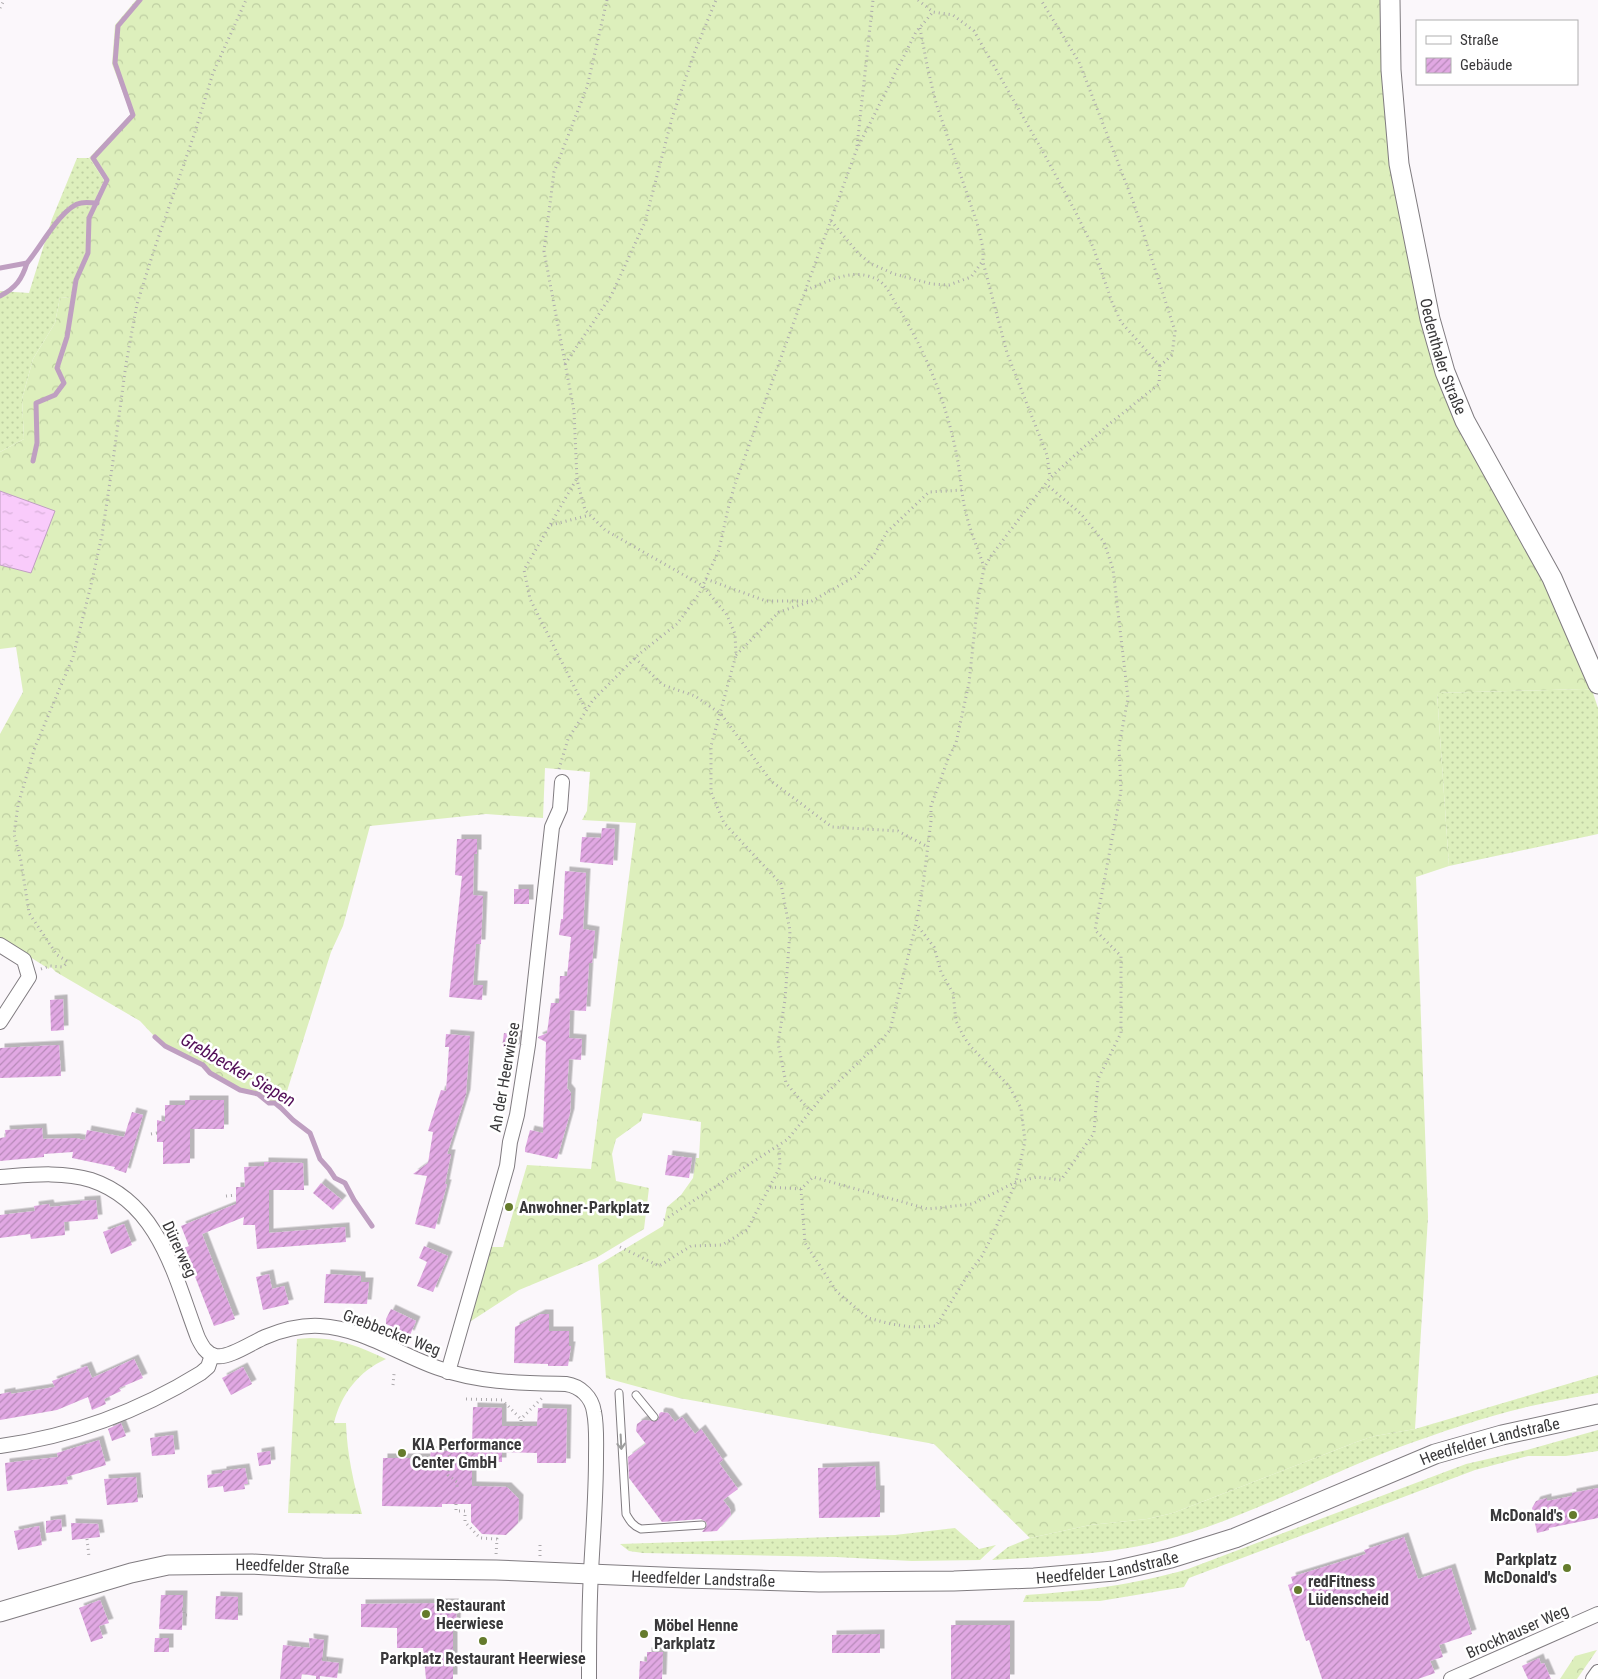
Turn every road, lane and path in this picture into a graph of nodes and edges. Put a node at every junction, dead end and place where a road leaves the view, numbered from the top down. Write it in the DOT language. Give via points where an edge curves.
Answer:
graph roads {
  1 [pos="4,0"];
  2 [pos="246,0"];
  3 [pos="607,0"];
  4 [pos="716,0"];
  5 [pos="873,0"];
  6 [pos="918,0"];
  7 [pos="1041,0"];
  8 [pos="1390,0"];
  9 [pos="0,8"];
  10 [pos="933,12"];
  11 [pos="920,27"];
  12 [pos="856,151"];
  13 [pos="831,221"];
  14 [pos="982,262"];
  15 [pos="806,290"];
  16 [pos="565,364"];
  17 [pos="1160,366"];
  18 [pos="1050,478"];
  19 [pos="577,480"];
  20 [pos="1046,484"];
  21 [pos="963,490"];
  22 [pos="590,515"];
  23 [pos="551,525"];
  24 [pos="984,568"];
  25 [pos="706,579"];
  26 [pos="703,586"];
  27 [pos="812,601"];
  28 [pos="736,655"];
  29 [pos="635,658"];
  30 [pos="1598,684"];
  31 [pos="586,710"];
  32 [pos="721,714"];
  33 [pos="560,776"];
  34 [pos="928,847"];
  35 [pos="916,924"];
  36 [pos="0,945"];
  37 [pos="46,967"];
  38 [pos="0,1022"];
  39 [pos="810,1111"];
  40 [pos="157,1133"];
  41 [pos="151,1134"];
  42 [pos="779,1145"];
  43 [pos="0,1177"];
  44 [pos="1016,1182"];
  45 [pos="770,1187"];
  46 [pos="801,1189"];
  47 [pos="236,1195"];
  48 [pos="226,1196"];
  49 [pos="664,1220"];
  50 [pos="620,1247"];
  51 [pos="212,1355"];
  52 [pos="448,1372"];
  53 [pos="394,1374"];
  54 [pos="393,1385"];
  55 [pos="619,1393"];
  56 [pos="636,1395"];
  57 [pos="545,1396"];
  58 [pos="466,1399"];
  59 [pos="1598,1414"];
  60 [pos="654,1417"];
  61 [pos="521,1419"];
  62 [pos="521,1426"];
  63 [pos="450,1440"];
  64 [pos="0,1446"];
  65 [pos="457,1489"];
  66 [pos="137,1496"];
  67 [pos="143,1496"];
  68 [pos="456,1504"];
  69 [pos="702,1525"];
  70 [pos="87,1539"];
  71 [pos="540,1542"];
  72 [pos="496,1550"];
  73 [pos="540,1550"];
  74 [pos="89,1557"];
  75 [pos="591,1574"];
  76 [pos="182,1609"];
  77 [pos="238,1610"];
  78 [pos="0,1612"];
  79 [pos="244,1614"];
  80 [pos="1598,1614"];
  81 [pos="187,1615"];
  82 [pos="331,1659"];
  83 [pos="324,1660"];
  84 [pos="1598,1672"];
  85 [pos="589,1679"];
  86 [pos="1451,1679"];
  87 [pos="1593,1679"];
  1 -- 9 [label="path"];
  2 -- 37 [label="path" via="213,73 137,304 103,525 88,594 73,657 35,747 18,805 14,834 29,912 57,955 66,960 63,967"];
  3 -- 16 [label="path" via="587,87 554,172 544,251"];
  4 -- 16 [label="path" via="672,118 644,222 611,296"];
  5 -- 12 [label="path"];
  6 -- 10 [label="path"];
  7 -- 17 [label="path" via="1079,62 1134,204 1175,332 1172,355"];
  8 -- 30 [label="main road, Oedenthaler Straße" via="1391,70 1399,164 1430,319 1445,372 1465,421 1552,578"];
  10 -- 11 [label="path"];
  10 -- 17 [label="path" via="953,15 977,35 1075,211 1093,247 1121,322"];
  11 -- 12 [label="path"];
  11 -- 14 [label="path" via="936,103 984,248"];
  12 -- 13 [label="path"];
  13 -- 14 [label="path" via="870,264 932,284 949,285 971,277"];
  13 -- 15 [label="path"];
  14 -- 18 [label="path" via="1007,353 1047,455"];
  15 -- 21 [label="path" via="859,274 885,284 913,331 947,414"];
  15 -- 25 [label="path" via="735,484 719,550"];
  16 -- 19 [label="path" via="574,411"];
  17 -- 18 [label="path" via="1159,384"];
  18 -- 20 [label="path"];
  19 -- 22 [label="path" via="585,510"];
  19 -- 23 [label="path"];
  20 -- 24 [label="path"];
  20 -- 44 [label="path" via="1081,514 1104,542 1113,569 1128,698 1119,746 1121,790 1095,930 1121,956 1121,1033 1098,1079 1094,1133 1062,1180 1037,1177"];
  21 -- 24 [label="path" via="966,513"];
  21 -- 27 [label="path" via="929,492 888,532 856,576"];
  22 -- 23 [label="path"];
  22 -- 26 [label="path" via="605,530"];
  23 -- 31 [label="path" via="524,570 530,599"];
  24 -- 34 [label="path" via="969,683 956,744 930,806"];
  25 -- 26 [label="path"];
  25 -- 27 [label="path" via="766,601"];
  26 -- 28 [label="path" via="728,616 735,634"];
  26 -- 29 [label="path" via="678,624"];
  27 -- 28 [label="path" via="779,612"];
  28 -- 32 [label="path"];
  29 -- 31 [label="path"];
  29 -- 32 [label="path" via="663,685 695,696"];
  31 -- 33 [label="path" via="568,739"];
  32 -- 34 [label="path" via="771,781 832,827 898,831"];
  32 -- 39 [label="path" via="711,746 711,792 724,823 781,884 790,931 778,1044 786,1083"];
  33 -- 52 [label="street, An der Heerwiese" via="560,809 552,827 528,1045 508,1166"];
  34 -- 35 [label="path"];
  35 -- 39 [label="path" via="890,1030"];
  35 -- 44 [label="path" via="934,947 941,972 953,993 956,1021 964,1037 1009,1086 1021,1108 1026,1141"];
  36 -- 38 [label="street" via="24,960 29,977"];
  39 -- 42 [label="path" via="788,1139"];
  40 -- 41 [label="path"];
  42 -- 45 [label="path" via="780,1167"];
  42 -- 49 [label="path"];
  43 -- 51 [label="street, Dürerweg" via="51,1174 91,1180 129,1202 161,1242 198,1338 203,1349"];
  44 -- 46 [label="path" via="972,1204 928,1209 813,1176"];
  44 -- 46 [label="path" via="982,1256 936,1326 911,1327 868,1318 837,1292 805,1243"];
  45 -- 46 [label="path"];
  45 -- 50 [label="path" via="747,1230 722,1245 691,1246 659,1266"];
  47 -- 48 [label="path"];
  51 -- 52 [label="street, Grebbecker Weg" via="228,1354 283,1331 312,1325 328,1326 359,1335"];
  51 -- 64 [label="street" via="202,1373 145,1404 78,1430"];
  52 -- 75 [label="street, Grebbecker Weg" via="507,1383 572,1385 588,1398 594,1411 596,1452"];
  53 -- 54 [label="path"];
  55 -- 69 [label="lane, one-way" via="625,1506 631,1522 641,1529"];
  56 -- 60 [label="lane"];
  57 -- 61 [label="path"];
  58 -- 61 [label="path" via="502,1400"];
  59 -- 75 [label="main road, Heedfelder Landstraße" via="1435,1454 1235,1538 1114,1571 954,1581 820,1582"];
  61 -- 62 [label="path"];
  63 -- 65 [label="path" via="448,1475 457,1482"];
  66 -- 67 [label="path"];
  68 -- 72 [label="path" via="456,1511 465,1511 465,1522 480,1538 497,1539"];
  70 -- 74 [label="path"];
  71 -- 73 [label="path"];
  75 -- 78 [label="main road, Heedfelder Straße" via="252,1564 168,1565"];
  75 -- 85 [label="street, Grebbecker Weg"];
  76 -- 81 [label="path"];
  77 -- 79 [label="path"];
  80 -- 86 [label="street, Brockhauser Weg"];
  82 -- 83 [label="path"];
  84 -- 87 [label="street"];
}
